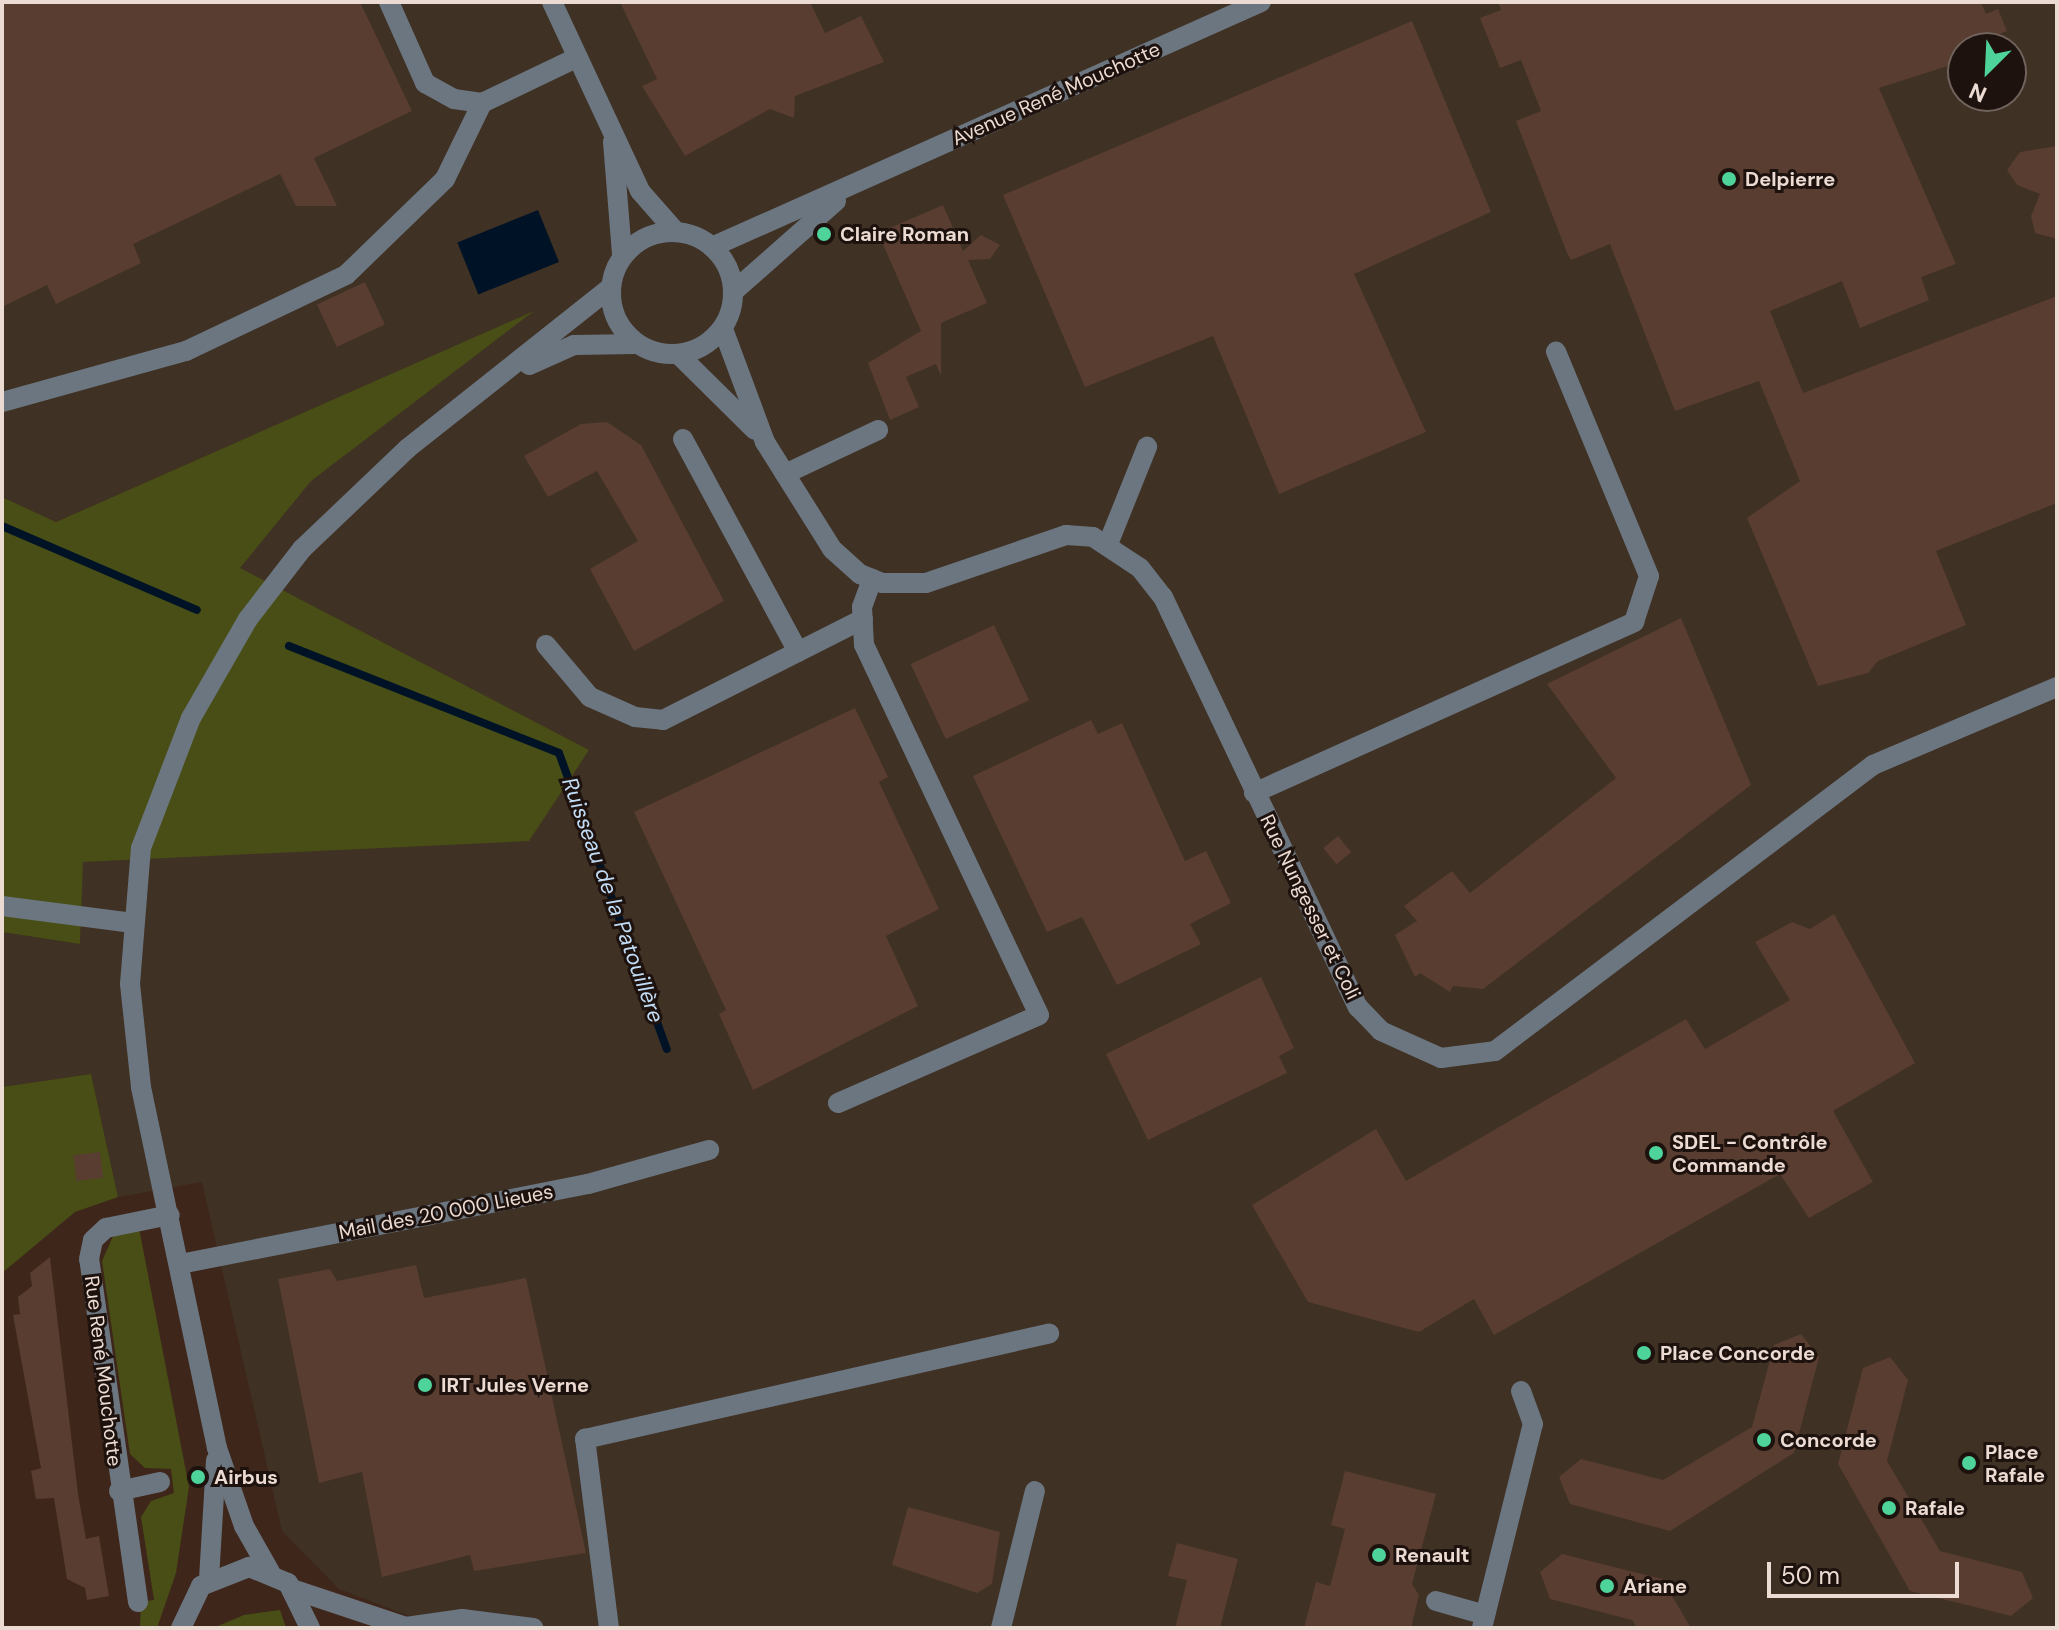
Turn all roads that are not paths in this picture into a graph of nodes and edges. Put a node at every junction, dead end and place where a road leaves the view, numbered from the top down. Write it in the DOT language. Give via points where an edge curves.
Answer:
graph roads {
  1 [pos="389,2"];
  2 [pos="552,2"];
  3 [pos="1261,2"];
  4 [pos="578,57"];
  5 [pos="482,103"];
  6 [pos="609,118"];
  7 [pos="851,188"];
  8 [pos="676,232"];
  9 [pos="712,247"];
  10 [pos="622,255"];
  11 [pos="611,287"];
  12 [pos="734,291"];
  13 [pos="723,329"];
  14 [pos="636,344"];
  15 [pos="1556,351"];
  16 [pos="678,354"];
  17 [pos="504,378"];
  18 [pos="2,402"];
  19 [pos="878,430"];
  20 [pos="683,439"];
  21 [pos="765,442"];
  22 [pos="1147,447"];
  23 [pos="785,474"];
  24 [pos="1108,544"];
  25 [pos="872,579"];
  26 [pos="863,619"];
  27 [pos="546,645"];
  28 [pos="798,652"];
  29 [pos="2057,687"];
  30 [pos="1254,793"];
  31 [pos="2,906"];
  32 [pos="133,923"];
  33 [pos="838,1103"];
  34 [pos="709,1150"];
  35 [pos="170,1215"];
  36 [pos="180,1264"];
  37 [pos="1049,1334"];
  38 [pos="1521,1391"];
  39 [pos="217,1448"];
  40 [pos="160,1482"];
  41 [pos="119,1491"];
  42 [pos="1035,1491"];
  43 [pos="270,1572"];
  44 [pos="209,1579"];
  45 [pos="295,1590"];
  46 [pos="1436,1601"];
  47 [pos="138,1602"];
  48 [pos="1484,1621"];
  49 [pos="403,1627"];
  50 [pos="181,1628"];
  51 [pos="310,1628"];
  52 [pos="533,1628"];
  53 [pos="609,1628"];
  54 [pos="1001,1628"];
  1 -- 5 [label="street" via="425,83 454,99"];
  2 -- 4 [label="street"];
  3 -- 7 [label="street, Avenue René Mouchotte"];
  4 -- 5 [label="street"];
  4 -- 6 [label="street"];
  5 -- 18 [label="street" via="445,179 346,275 186,351"];
  6 -- 8 [label="street" via="640,191"];
  6 -- 10 [label="street"];
  7 -- 9 [label="street, Avenue René Mouchotte"];
  7 -- 12 [label="street, Avenue René Mouchotte"];
  8 -- 9 [label="street"];
  8 -- 10 [label="street" via="648,237"];
  9 -- 12 [label="street"];
  10 -- 11 [label="street"];
  11 -- 14 [label="street" via="620,327"];
  11 -- 17 [label="street"];
  12 -- 13 [label="street"];
  13 -- 16 [label="street"];
  13 -- 21 [label="street"];
  14 -- 16 [label="street"];
  14 -- 17 [label="street" via="574,345"];
  15 -- 30 [label="street" via="1649,576 1634,622"];
  16 -- 21 [label="street"];
  17 -- 32 [label="street" via="344,504 248,619 167,766 141,848"];
  19 -- 23 [label="street"];
  20 -- 28 [label="street"];
  21 -- 23 [label="street"];
  22 -- 24 [label="street"];
  23 -- 25 [label="street" via="832,549"];
  24 -- 25 [label="street" via="1066,535 926,583"];
  24 -- 30 [label="street, Rue Nungesser et Coli" via="1163,597"];
  25 -- 26 [label="street"];
  26 -- 28 [label="street"];
  26 -- 33 [label="street" via="864,645 1039,1015"];
  27 -- 28 [label="street" via="590,697 635,717 663,720"];
  29 -- 30 [label="street, Rue Nungesser et Coli" via="1873,765 1495,1051 1469,1058 1410,1049 1358,1007"];
  31 -- 32 [label="street"];
  32 -- 35 [label="street" via="133,1032"];
  34 -- 36 [label="street, Mail des 20 000 Lieues" via="588,1184"];
  35 -- 36 [label="street"];
  35 -- 41 [label="street, Rue René Mouchotte" via="106,1228 90,1249"];
  36 -- 39 [label="street"];
  37 -- 53 [label="street" via="585,1439"];
  38 -- 48 [label="street" via="1533,1424"];
  39 -- 43 [label="street" via="244,1526"];
  39 -- 44 [label="street"];
  40 -- 41 [label="street, Rue René Mouchotte"];
  41 -- 47 [label="street, Rue René Mouchotte"];
  42 -- 54 [label="street"];
  43 -- 44 [label="street" via="238,1568"];
  43 -- 45 [label="street"];
  44 -- 50 [label="street" via="188,1603"];
  45 -- 49 [label="street"];
  45 -- 51 [label="street"];
  46 -- 48 [label="street"];
  49 -- 52 [label="street" via="462,1619"];
}
